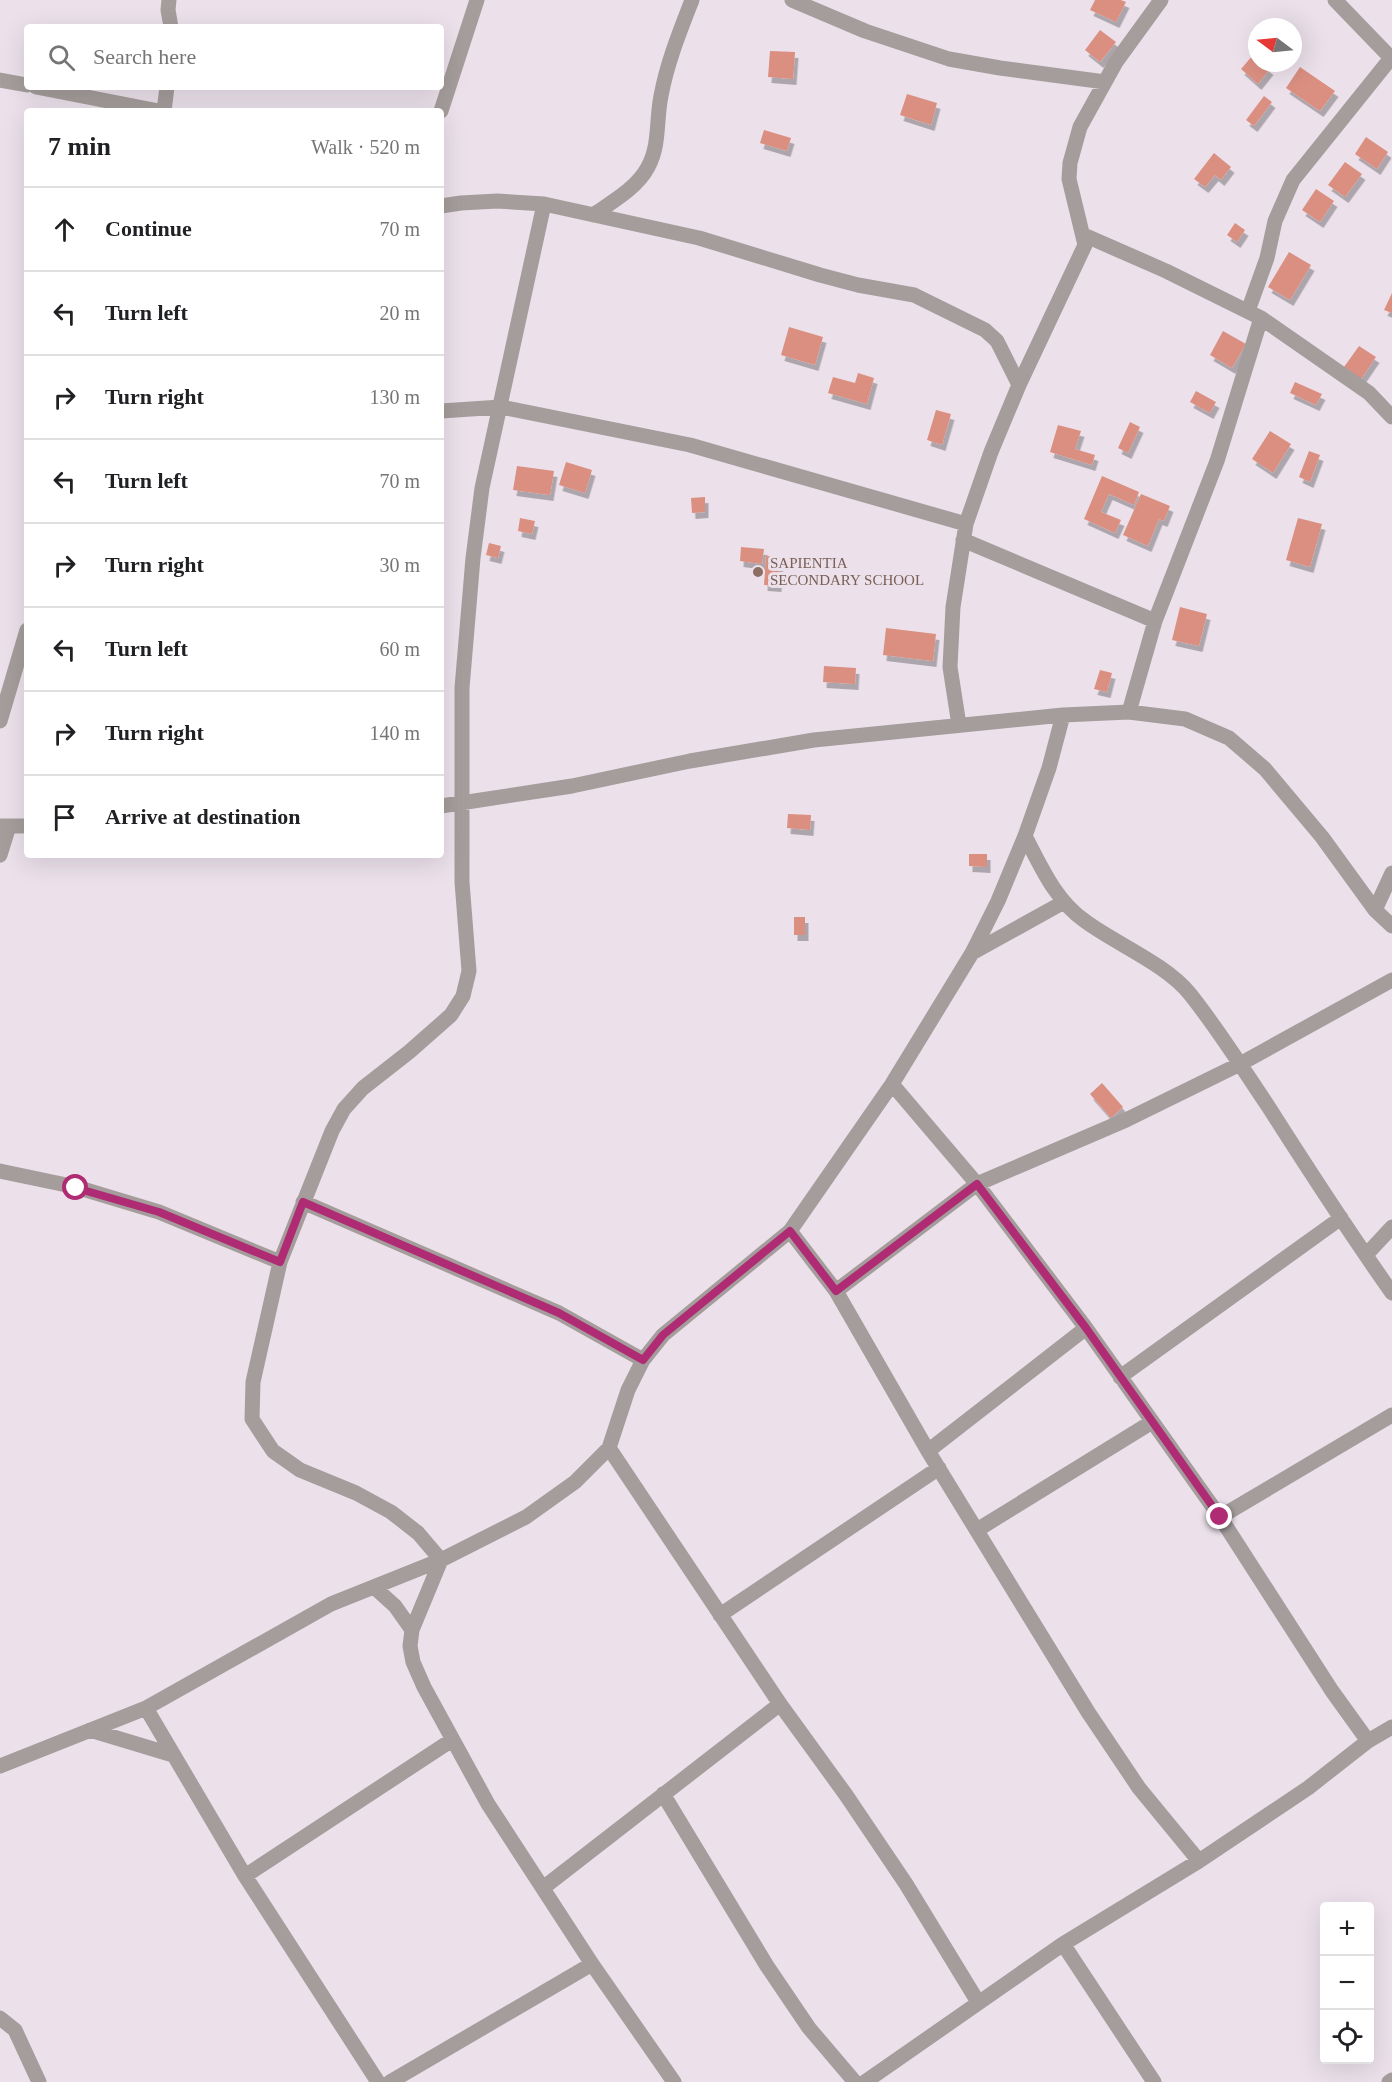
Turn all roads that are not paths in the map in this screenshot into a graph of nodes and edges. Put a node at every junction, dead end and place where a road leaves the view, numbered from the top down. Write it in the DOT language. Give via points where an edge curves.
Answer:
graph roads {
  1 [pos="169,0"];
  2 [pos="477,0"];
  3 [pos="692,0"];
  4 [pos="792,0"];
  5 [pos="1161,0"];
  6 [pos="1335,0"];
  7 [pos="170,24"];
  8 [pos="1391,58"];
  9 [pos="0,80"];
  10 [pos="1105,82"];
  11 [pos="24,84"];
  12 [pos="52,90"];
  13 [pos="166,90"];
  14 [pos="145,108"];
  15 [pos="162,108"];
  16 [pos="442,108"];
  17 [pos="544,204"];
  18 [pos="444,206"];
  19 [pos="593,215"];
  20 [pos="1084,235"];
  21 [pos="1255,315"];
  22 [pos="1019,386"];
  23 [pos="501,407"];
  24 [pos="444,411"];
  25 [pos="1392,417"];
  26 [pos="966,524"];
  27 [pos="963,540"];
  28 [pos="1155,621"];
  29 [pos="24,638"];
  30 [pos="5,685"];
  31 [pos="1129,712"];
  32 [pos="1063,715"];
  33 [pos="0,721"];
  34 [pos="959,725"];
  35 [pos="462,804"];
  36 [pos="444,806"];
  37 [pos="4,826"];
  38 [pos="24,826"];
  39 [pos="1025,836"];
  40 [pos="0,855"];
  41 [pos="1392,873"];
  42 [pos="1064,902"];
  43 [pos="1375,910"];
  44 [pos="1392,926"];
  45 [pos="972,953"];
  46 [pos="1392,980"];
  47 [pos="1239,1064"];
  48 [pos="892,1084"];
  49 [pos="0,1171"];
  50 [pos="977,1184"];
  51 [pos="303,1202"];
  52 [pos="1341,1218"];
  53 [pos="1392,1227"];
  54 [pos="790,1231"];
  55 [pos="1366,1256"];
  56 [pos="280,1262"];
  57 [pos="836,1291"];
  58 [pos="1392,1293"];
  59 [pos="1086,1328"];
  60 [pos="643,1360"];
  61 [pos="1120,1377"];
  62 [pos="1390,1421"];
  63 [pos="1152,1422"];
  64 [pos="609,1448"];
  65 [pos="928,1451"];
  66 [pos="939,1468"];
  67 [pos="1220,1517"];
  68 [pos="977,1530"];
  69 [pos="441,1560"];
  70 [pos="374,1587"];
  71 [pos="720,1615"];
  72 [pos="412,1630"];
  73 [pos="780,1704"];
  74 [pos="146,1708"];
  75 [pos="1392,1727"];
  76 [pos="90,1730"];
  77 [pos="452,1740"];
  78 [pos="1368,1741"];
  79 [pos="173,1755"];
  80 [pos="0,1766"];
  81 [pos="663,1794"];
  82 [pos="1199,1861"];
  83 [pos="246,1876"];
  84 [pos="543,1888"];
  85 [pos="1063,1944"];
  86 [pos="592,1964"];
  87 [pos="978,2001"];
  88 [pos="0,2018"];
  89 [pos="39,2082"];
  90 [pos="378,2082"];
  91 [pos="390,2082"];
  92 [pos="674,2082"];
  93 [pos="855,2082"];
  94 [pos="865,2082"];
  95 [pos="1154,2082"];
  1 -- 7 [label="street"];
  2 -- 16 [label="street"];
  3 -- 19 [label="street" via="670,58 660,97 656,146 648,168 630,189"];
  4 -- 10 [label="street" via="865,31 950,59"];
  5 -- 10 [label="street"];
  6 -- 8 [label="street"];
  8 -- 21 [label="street" via="1293,180 1275,221"];
  9 -- 11 [label="street"];
  10 -- 20 [label="street" via="1080,127 1070,163 1070,179"];
  12 -- 14 [label="street"];
  13 -- 15 [label="street"];
  17 -- 18 [label="street" via="497,201"];
  17 -- 19 [label="street"];
  17 -- 23 [label="street"];
  19 -- 22 [label="street" via="699,238 848,282 914,296 985,330 997,341"];
  20 -- 21 [label="street"];
  20 -- 22 [label="street" via="1082,254"];
  21 -- 25 [label="street" via="1369,393"];
  21 -- 28 [label="street" via="1217,461"];
  22 -- 26 [label="street"];
  23 -- 24 [label="street"];
  23 -- 26 [label="street" via="690,445"];
  23 -- 35 [label="street" via="482,488 473,558 462,688"];
  26 -- 27 [label="street"];
  27 -- 28 [label="street"];
  27 -- 34 [label="street" via="953,607 950,667"];
  28 -- 31 [label="street"];
  29 -- 30 [label="street"];
  30 -- 33 [label="street"];
  31 -- 32 [label="street"];
  31 -- 43 [label="street" via="1185,719 1229,738 1265,769 1322,837"];
  32 -- 34 [label="street"];
  32 -- 39 [label="street"];
  34 -- 35 [label="street" via="814,740"];
  35 -- 36 [label="street"];
  35 -- 51 [label="street" via="462,882 469,970 463,996 451,1015 363,1088 344,1109"];
  37 -- 38 [label="street"];
  37 -- 40 [label="street"];
  39 -- 42 [label="street"];
  39 -- 45 [label="street"];
  41 -- 43 [label="street"];
  42 -- 45 [label="street"];
  42 -- 47 [label="street" via="1084,921 1188,992"];
  43 -- 44 [label="street"];
  45 -- 48 [label="street"];
  46 -- 47 [label="street"];
  47 -- 50 [label="street" via="1126,1120"];
  47 -- 52 [label="street"];
  48 -- 50 [label="street"];
  48 -- 54 [label="street"];
  49 -- 56 [label="street" via="159,1212"];
  50 -- 57 [label="street"];
  50 -- 59 [label="street"];
  51 -- 56 [label="street"];
  51 -- 60 [label="street" via="559,1313"];
  52 -- 55 [label="street"];
  52 -- 61 [label="street"];
  53 -- 55 [label="street"];
  54 -- 57 [label="street"];
  54 -- 60 [label="street" via="663,1335"];
  55 -- 58 [label="street"];
  56 -- 69 [label="street" via="253,1382 252,1419 273,1451 300,1470 391,1512 418,1533"];
  57 -- 65 [label="street"];
  59 -- 61 [label="street"];
  59 -- 65 [label="street"];
  60 -- 64 [label="street" via="628,1390"];
  61 -- 63 [label="street"];
  62 -- 67 [label="street"];
  63 -- 67 [label="street"];
  63 -- 68 [label="street"];
  64 -- 69 [label="street" via="575,1482 526,1517"];
  64 -- 71 [label="street"];
  65 -- 66 [label="street"];
  66 -- 68 [label="street"];
  66 -- 71 [label="street"];
  67 -- 78 [label="street"];
  68 -- 82 [label="street" via="1139,1788"];
  69 -- 70 [label="street"];
  69 -- 72 [label="street"];
  70 -- 72 [label="street" via="395,1606"];
  70 -- 74 [label="street" via="331,1604"];
  71 -- 73 [label="street"];
  72 -- 77 [label="street" via="413,1662"];
  73 -- 81 [label="street"];
  73 -- 87 [label="street" via="906,1884"];
  74 -- 76 [label="street"];
  74 -- 79 [label="street"];
  75 -- 78 [label="street"];
  76 -- 79 [label="street"];
  76 -- 80 [label="street"];
  77 -- 83 [label="street"];
  77 -- 84 [label="street"];
  78 -- 82 [label="street" via="1308,1788"];
  79 -- 83 [label="street"];
  81 -- 84 [label="street"];
  81 -- 93 [label="street" via="767,1966 809,2028"];
  82 -- 85 [label="street"];
  83 -- 90 [label="street"];
  84 -- 86 [label="street"];
  85 -- 87 [label="street"];
  85 -- 95 [label="street"];
  86 -- 91 [label="street"];
  86 -- 92 [label="street"];
  87 -- 94 [label="street"];
  88 -- 89 [label="street" via="15,2030"];
}
